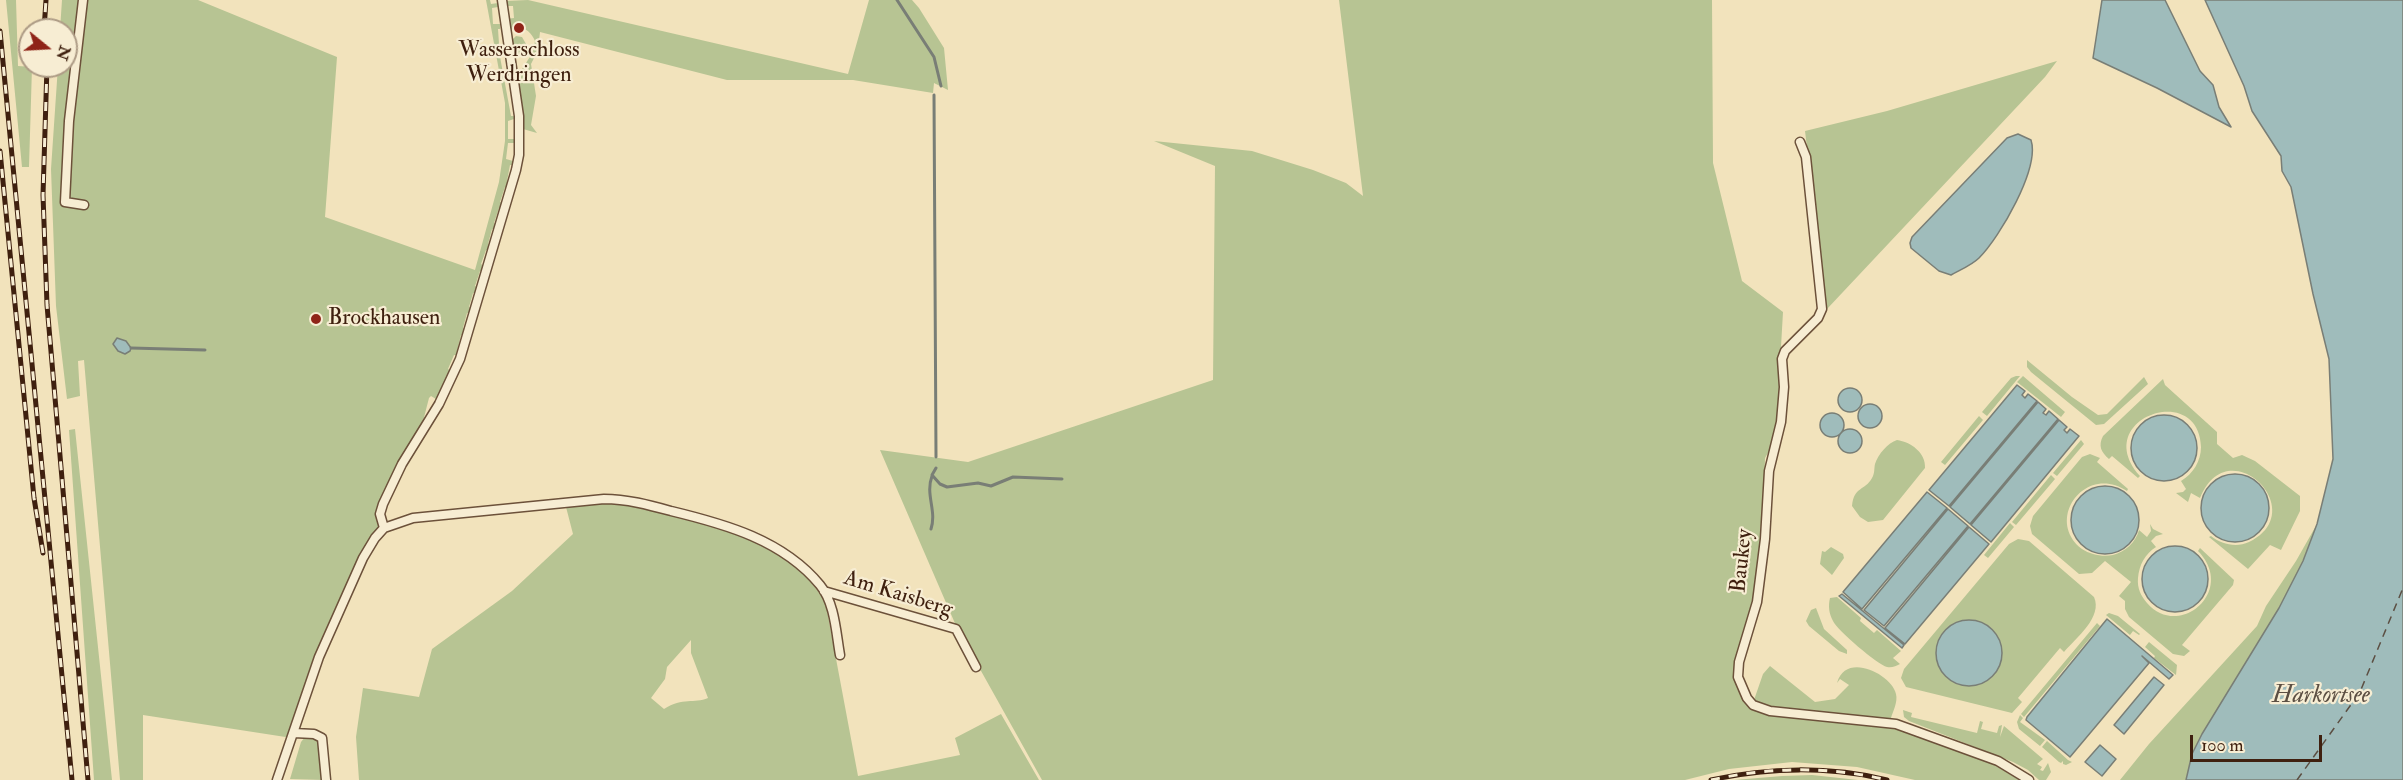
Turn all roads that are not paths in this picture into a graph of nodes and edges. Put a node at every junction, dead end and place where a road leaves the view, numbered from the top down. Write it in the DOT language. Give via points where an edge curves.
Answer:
graph roads {
  1 [pos="83,0"];
  2 [pos="502,0"];
  3 [pos="1800,142"];
  4 [pos="84,205"];
  5 [pos="384,528"];
  6 [pos="824,591"];
  7 [pos="840,655"];
  8 [pos="976,667"];
  9 [pos="294,733"];
  10 [pos="277,780"];
  11 [pos="326,780"];
  12 [pos="2029,780"];
  1 -- 4 [label="street" via="69,121 65,202"];
  2 -- 5 [label="street" via="519,116 516,170 460,359 383,504 380,514"];
  3 -- 12 [label="street, Baukey" via="1806,157 1822,309 1782,359 1785,387 1781,422 1769,471 1757,602 1739,662 1742,691 1753,705 1770,711 1896,724 1998,761"];
  5 -- 6 [label="street" via="413,518 623,499 709,520 762,540 796,562"];
  5 -- 9 [label="street" via="373,541 345,597"];
  6 -- 7 [label="street"];
  6 -- 8 [label="street, Am Kaisberg" via="956,629"];
  9 -- 10 [label="street"];
  9 -- 11 [label="street" via="322,738"];
}
